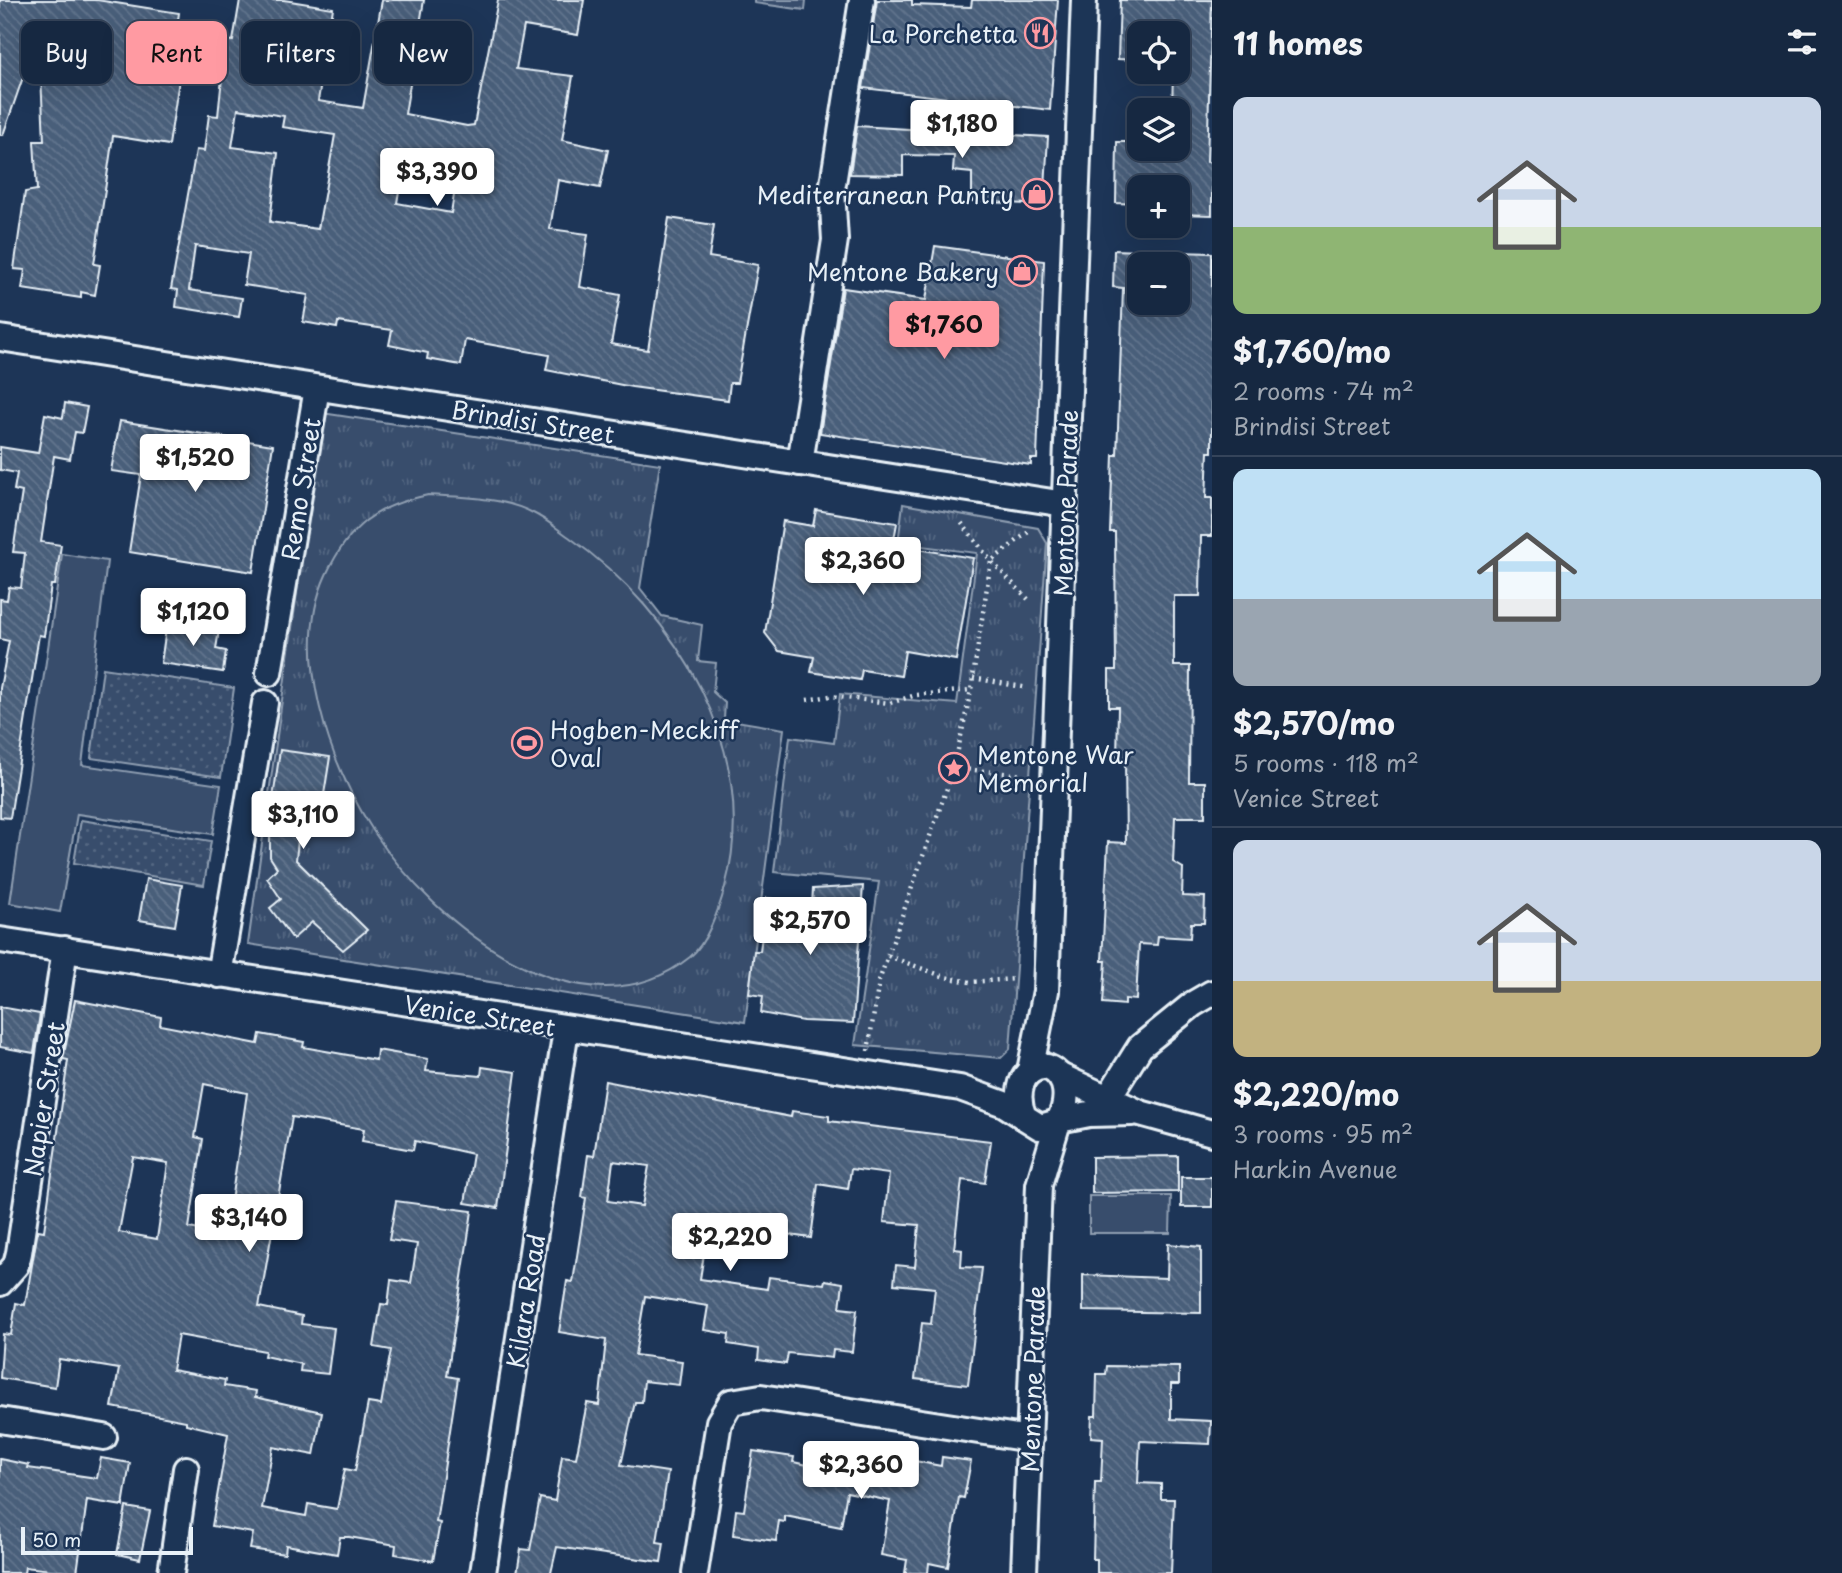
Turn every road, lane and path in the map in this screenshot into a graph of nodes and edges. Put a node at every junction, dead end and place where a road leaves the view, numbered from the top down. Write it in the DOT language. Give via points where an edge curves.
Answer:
graph roads {
  1 [pos="862,0"];
  2 [pos="1084,0"];
  3 [pos="0,338"];
  4 [pos="317,387"];
  5 [pos="800,463"];
  6 [pos="1065,504"];
  7 [pos="960,521"];
  8 [pos="1031,530"];
  9 [pos="991,561"];
  10 [pos="1028,599"];
  11 [pos="269,673"];
  12 [pos="973,678"];
  13 [pos="1028,688"];
  14 [pos="971,690"];
  15 [pos="807,701"];
  16 [pos="265,704"];
  17 [pos="954,768"];
  18 [pos="1023,775"];
  19 [pos="0,940"];
  20 [pos="65,949"];
  21 [pos="888,956"];
  22 [pos="219,975"];
  23 [pos="1016,979"];
  24 [pos="1212,993"];
  25 [pos="1045,1007"];
  26 [pos="566,1029"];
  27 [pos="866,1072"];
  28 [pos="1030,1072"];
  29 [pos="1059,1074"];
  30 [pos="960,1088"];
  31 [pos="1108,1098"];
  32 [pos="1140,1113"];
  33 [pos="1025,1118"];
  34 [pos="1058,1121"];
  35 [pos="1212,1133"];
  36 [pos="1039,1185"];
  37 [pos="0,1283"];
  38 [pos="0,1420"];
  39 [pos="104,1437"];
  40 [pos="1030,1439"];
  41 [pos="186,1469"];
  42 [pos="170,1573"];
  43 [pos="483,1573"];
  44 [pos="695,1573"];
  45 [pos="1024,1573"];
  1 -- 5 [label="street" via="832,190 835,240"];
  2 -- 6 [label="street, Mentone Parade"];
  3 -- 4 [label="street, Brindisi Street"];
  4 -- 5 [label="street, Brindisi Street"];
  4 -- 11 [label="street, Remo Street"];
  5 -- 6 [label="street, Brindisi Street"];
  6 -- 25 [label="street, Mentone Parade"];
  7 -- 9 [label="path"];
  8 -- 9 [label="path"];
  9 -- 10 [label="path"];
  9 -- 12 [label="path"];
  12 -- 13 [label="path"];
  12 -- 14 [label="path"];
  14 -- 15 [label="path" via="916,695 890,704 830,696"];
  14 -- 17 [label="path"];
  16 -- 22 [label="street"];
  17 -- 18 [label="path"];
  17 -- 21 [label="path"];
  19 -- 20 [label="street, Venice Street"];
  20 -- 22 [label="street, Venice Street"];
  20 -- 37 [label="street, Napier Street" via="19,1253 16,1265"];
  21 -- 23 [label="path" via="970,982"];
  21 -- 27 [label="path" via="878,981"];
  22 -- 26 [label="street, Venice Street"];
  24 -- 31 [label="street" via="1140,1047"];
  25 -- 28 [label="street, Mentone Parade"];
  25 -- 29 [label="street, Mentone Parade"];
  26 -- 27 [label="street, Venice Street"];
  26 -- 43 [label="street, Kilara Road"];
  27 -- 30 [label="street, Venice Street"];
  28 -- 29 [label="street" via="1044,1067"];
  28 -- 30 [label="street, Venice Street" via="1019,1079"];
  28 -- 33 [label="street" via="1019,1093"];
  29 -- 31 [label="street"];
  29 -- 34 [label="street" via="1066,1098"];
  30 -- 33 [label="street, Venice Street" via="1004,1104"];
  31 -- 32 [label="street"];
  32 -- 34 [label="street" via="1088,1114"];
  32 -- 35 [label="street"];
  33 -- 34 [label="street" via="1040,1127"];
  33 -- 36 [label="street, Mentone Parade"];
  34 -- 36 [label="street, Mentone Parade"];
  36 -- 40 [label="street, Mentone Parade"];
  38 -- 39 [label="street"];
  40 -- 44 [label="street" via="761,1397 731,1402 719,1422"];
  40 -- 45 [label="street, Mentone Parade"];
  41 -- 42 [label="street"];
}
